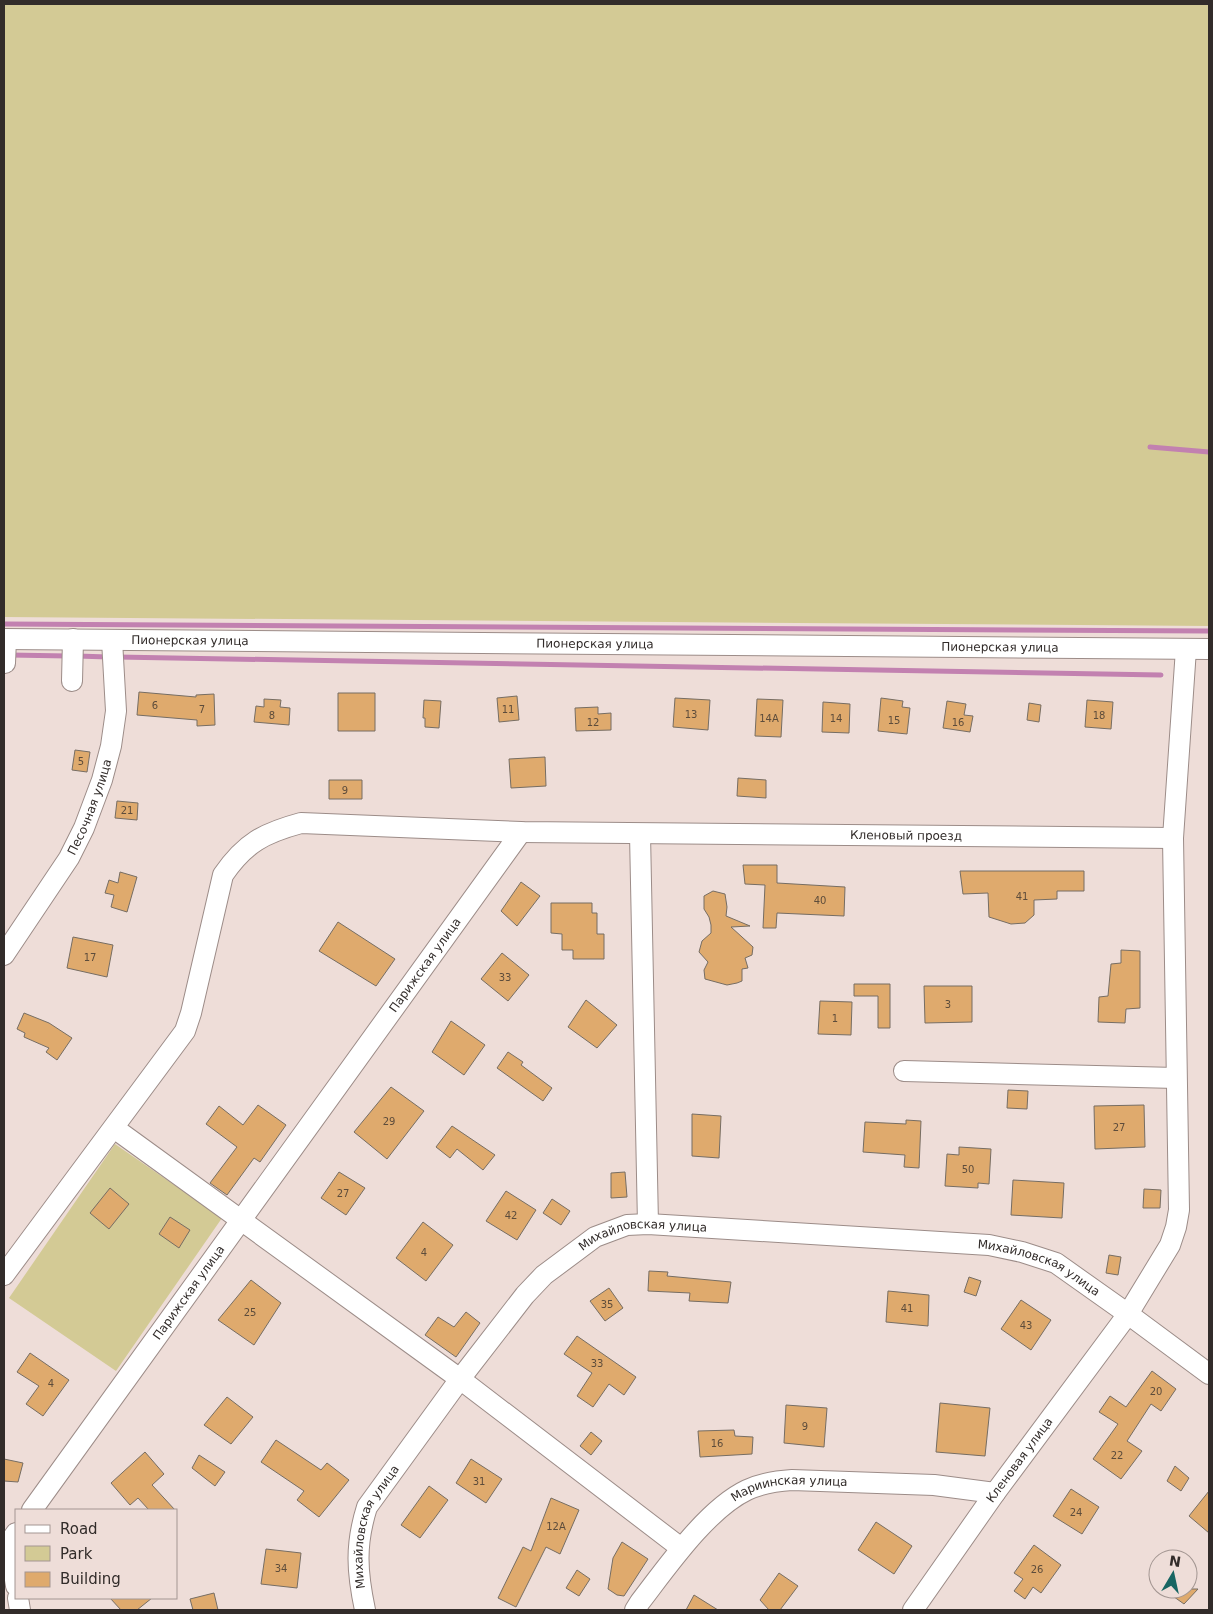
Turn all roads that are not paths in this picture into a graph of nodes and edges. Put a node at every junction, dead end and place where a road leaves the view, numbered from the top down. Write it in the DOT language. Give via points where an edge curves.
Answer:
graph roads {
  1 [pos="5,638"];
  2 [pos="73,639"];
  3 [pos="112,640"];
  4 [pos="1186,649"];
  5 [pos="1209,649"];
  6 [pos="5,663"];
  7 [pos="72,681"];
  8 [pos="521,832"];
  9 [pos="640,834"];
  10 [pos="1173,838"];
  11 [pos="4,954"];
  12 [pos="904,1071"];
  13 [pos="1176,1078"];
  14 [pos="114,1128"];
  15 [pos="242,1220"];
  16 [pos="648,1224"];
  17 [pos="4,1275"];
  18 [pos="1128,1314"];
  19 [pos="1209,1374"];
  20 [pos="460,1379"];
  21 [pos="996,1493"];
  22 [pos="33,1509"];
  23 [pos="10,1537"];
  24 [pos="681,1548"];
  25 [pos="15,1578"];
  26 [pos="365,1610"];
  27 [pos="635,1610"];
  28 [pos="913,1610"];
  1 -- 2 [label="street, Пионерская улица"];
  1 -- 6 [label="street"];
  2 -- 3 [label="street, Пионерская улица"];
  2 -- 7 [label="street"];
  3 -- 4 [label="street, Пионерская улица"];
  3 -- 11 [label="street, Песочная улица" via="116,711 102,780 69,858"];
  4 -- 5 [label="street, Пионерская улица"];
  4 -- 10 [label="street, Кленовая улица"];
  8 -- 9 [label="street"];
  8 -- 14 [label="street" via="301,823 275,830 256,841 236,856 223,875 184,1031"];
  8 -- 15 [label="street, Парижская улица"];
  9 -- 10 [label="street, Кленовый проезд"];
  9 -- 16 [label="street"];
  10 -- 13 [label="street, Кленовая улица"];
  12 -- 13 [label="street"];
  13 -- 18 [label="street, Кленовая улица" via="1179,1210 1176,1227 1162,1261"];
  14 -- 15 [label="street"];
  14 -- 17 [label="street"];
  15 -- 20 [label="street"];
  15 -- 22 [label="street, Парижская улица"];
  16 -- 18 [label="street, Михайловская улица" via="997,1247 1056,1263"];
  16 -- 20 [label="street, Михайловская улица" via="627,1225 596,1237 544,1275 524,1295"];
  18 -- 19 [label="street, Михайловская улица"];
  18 -- 21 [label="street, Кленовая улица"];
  20 -- 24 [label="street"];
  20 -- 26 [label="street, Михайловская улица" via="367,1507 360,1529 358,1555"];
  21 -- 24 [label="street, Мариинская улица" via="934,1485 768,1482 747,1490 721,1508"];
  21 -- 28 [label="street, Кленовая улица"];
  23 -- 25 [label="street"];
  24 -- 27 [label="street, Мариинская улица"];
}
